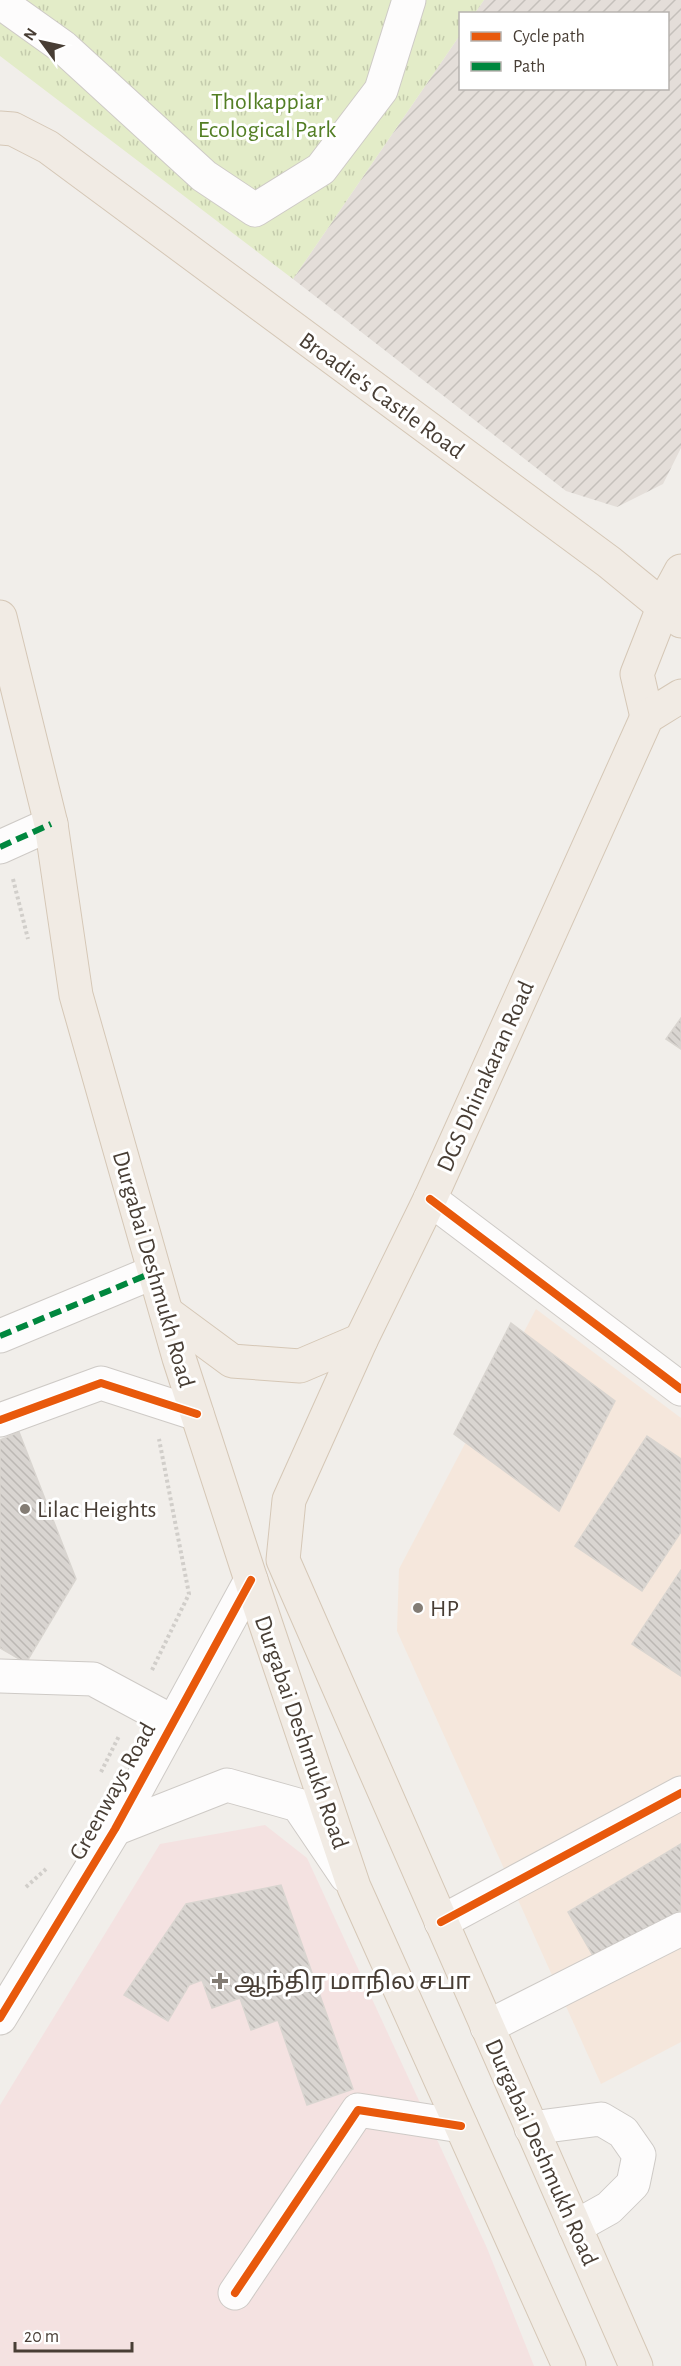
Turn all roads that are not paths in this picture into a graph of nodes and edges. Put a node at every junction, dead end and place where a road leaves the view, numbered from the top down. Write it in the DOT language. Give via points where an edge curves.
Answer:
graph roads {
  1 [pos="409,0"];
  2 [pos="0,2"];
  3 [pos="4,126"];
  4 [pos="681,571"];
  5 [pos="672,615"];
  6 [pos="0,617"];
  7 [pos="681,696"];
  8 [pos="647,717"];
  9 [pos="51,824"];
  10 [pos="0,847"];
  11 [pos="430,1199"];
  12 [pos="154,1272"];
  13 [pos="167,1313"];
  14 [pos="0,1336"];
  15 [pos="361,1340"];
  16 [pos="681,1389"];
  17 [pos="197,1414"];
  18 [pos="0,1419"];
  19 [pos="251,1580"];
  20 [pos="0,1676"];
  21 [pos="173,1722"];
  22 [pos="681,1793"];
  23 [pos="115,1829"];
  24 [pos="354,1887"];
  25 [pos="441,1922"];
  26 [pos="681,1929"];
  27 [pos="0,2018"];
  28 [pos="487,2026"];
  29 [pos="461,2126"];
  30 [pos="531,2128"];
  31 [pos="575,2227"];
  32 [pos="235,2293"];
  33 [pos="569,2366"];
  34 [pos="636,2366"];
  1 -- 2 [label="street" via="381,90 321,169 255,210 204,176 63,47"];
  3 -- 5 [label="main road, Broadie's Castle Road" via="48,147 600,556"];
  4 -- 5 [label="main road"];
  5 -- 8 [label="main road" via="637,674"];
  6 -- 9 [label="main road, Durgabai Deshmukh Road"];
  7 -- 8 [label="main road"];
  8 -- 11 [label="main road, DGS Dhinakaran Road"];
  9 -- 10 [label="street"];
  9 -- 12 [label="main road, Durgabai Deshmukh Road" via="76,995"];
  11 -- 15 [label="main road, DGS Dhinakaran Road"];
  11 -- 16 [label="street"];
  12 -- 13 [label="main road, Durgabai Deshmukh Road"];
  12 -- 14 [label="street"];
  13 -- 15 [label="main road" via="232,1361 300,1366"];
  13 -- 17 [label="main road, Durgabai Deshmukh Road"];
  15 -- 25 [label="main road, Durgabai Deshmukh Road" via="289,1500 283,1560"];
  17 -- 18 [label="street" via="101,1383"];
  17 -- 19 [label="main road, Durgabai Deshmukh Road"];
  19 -- 21 [label="street, Greenways Road"];
  19 -- 24 [label="main road, Durgabai Deshmukh Road"];
  20 -- 21 [label="street" via="93,1678"];
  21 -- 23 [label="street, Greenways Road"];
  22 -- 25 [label="street"];
  23 -- 24 [label="street" via="227,1785 298,1805"];
  23 -- 27 [label="street, Greenways Road"];
  24 -- 29 [label="main road, Durgabai Deshmukh Road"];
  25 -- 28 [label="main road, Durgabai Deshmukh Road"];
  26 -- 28 [label="street"];
  28 -- 30 [label="main road, Durgabai Deshmukh Road"];
  29 -- 32 [label="street" via="358,2110"];
  29 -- 33 [label="main road, Durgabai Deshmukh Road"];
  30 -- 31 [label="main road, Durgabai Deshmukh Road"];
  30 -- 31 [label="street" via="601,2119 623,2132 639,2155 633,2184 609,2208"];
  31 -- 34 [label="main road, Durgabai Deshmukh Road"];
}
